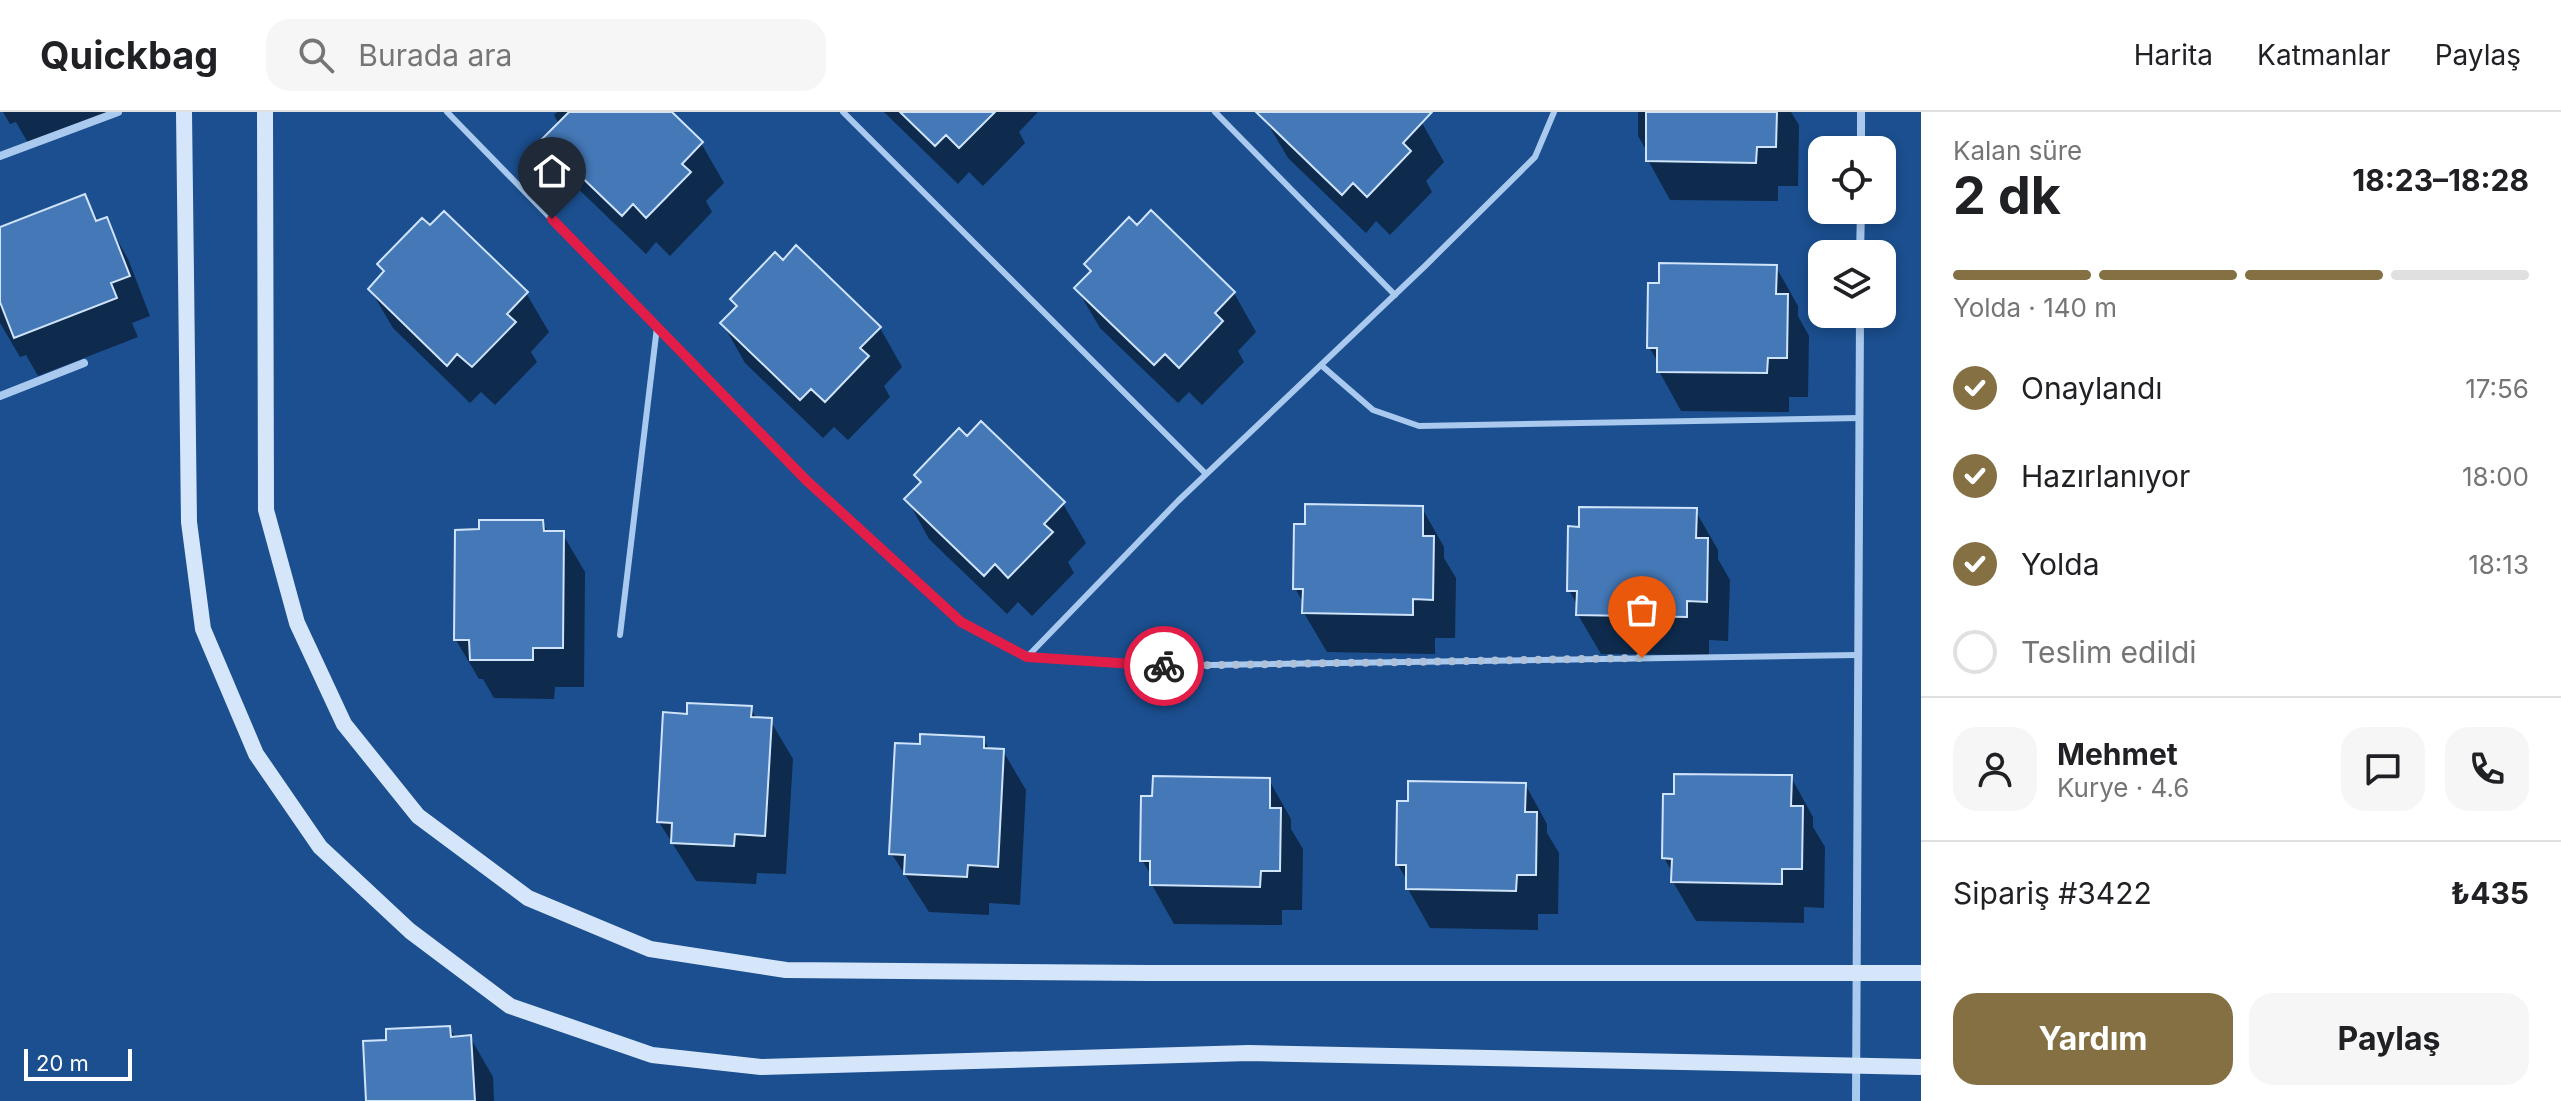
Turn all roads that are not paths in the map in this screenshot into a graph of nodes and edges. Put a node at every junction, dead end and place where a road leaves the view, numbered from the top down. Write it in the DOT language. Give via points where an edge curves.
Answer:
graph roads {
  1 [pos="118,112"];
  2 [pos="184,112"];
  3 [pos="265,112"];
  4 [pos="447,112"];
  5 [pos="843,112"];
  6 [pos="1215,112"];
  7 [pos="1554,112"];
  8 [pos="1861,112"];
  9 [pos="1861,136"];
  10 [pos="0,156"];
  11 [pos="1395,295"];
  12 [pos="657,327"];
  13 [pos="1860,328"];
  14 [pos="84,363"];
  15 [pos="1321,365"];
  16 [pos="0,396"];
  17 [pos="1859,418"];
  18 [pos="1206,474"];
  19 [pos="620,635"];
  20 [pos="1857,655"];
  21 [pos="1027,657"];
  22 [pos="1855,973"];
  23 [pos="1921,973"];
  24 [pos="1855,1065"];
  25 [pos="1921,1067"];
  26 [pos="1856,1101"];
  1 -- 10 [label="street"];
  2 -- 24 [label="street" via="189,522 203,629 256,754 320,847 410,931 510,1006 652,1055 761,1067 1249,1053"];
  3 -- 22 [label="street" via="266,510 297,623 344,724 418,816 528,898 650,949 786,970"];
  4 -- 12 [label="lane"];
  5 -- 18 [label="lane"];
  6 -- 11 [label="lane"];
  7 -- 11 [label="lane" via="1535,157"];
  8 -- 9 [label="street"];
  11 -- 15 [label="lane"];
  12 -- 19 [label="lane"];
  12 -- 21 [label="lane" via="806,480 961,622"];
  13 -- 17 [label="street"];
  14 -- 16 [label="street"];
  15 -- 17 [label="lane" via="1373,410 1419,426"];
  15 -- 18 [label="lane"];
  17 -- 20 [label="street"];
  18 -- 21 [label="lane"];
  20 -- 21 [label="lane" via="1149,666"];
  20 -- 22 [label="street"];
  22 -- 23 [label="street"];
  22 -- 24 [label="street"];
  24 -- 25 [label="street"];
  24 -- 26 [label="street"];
}
